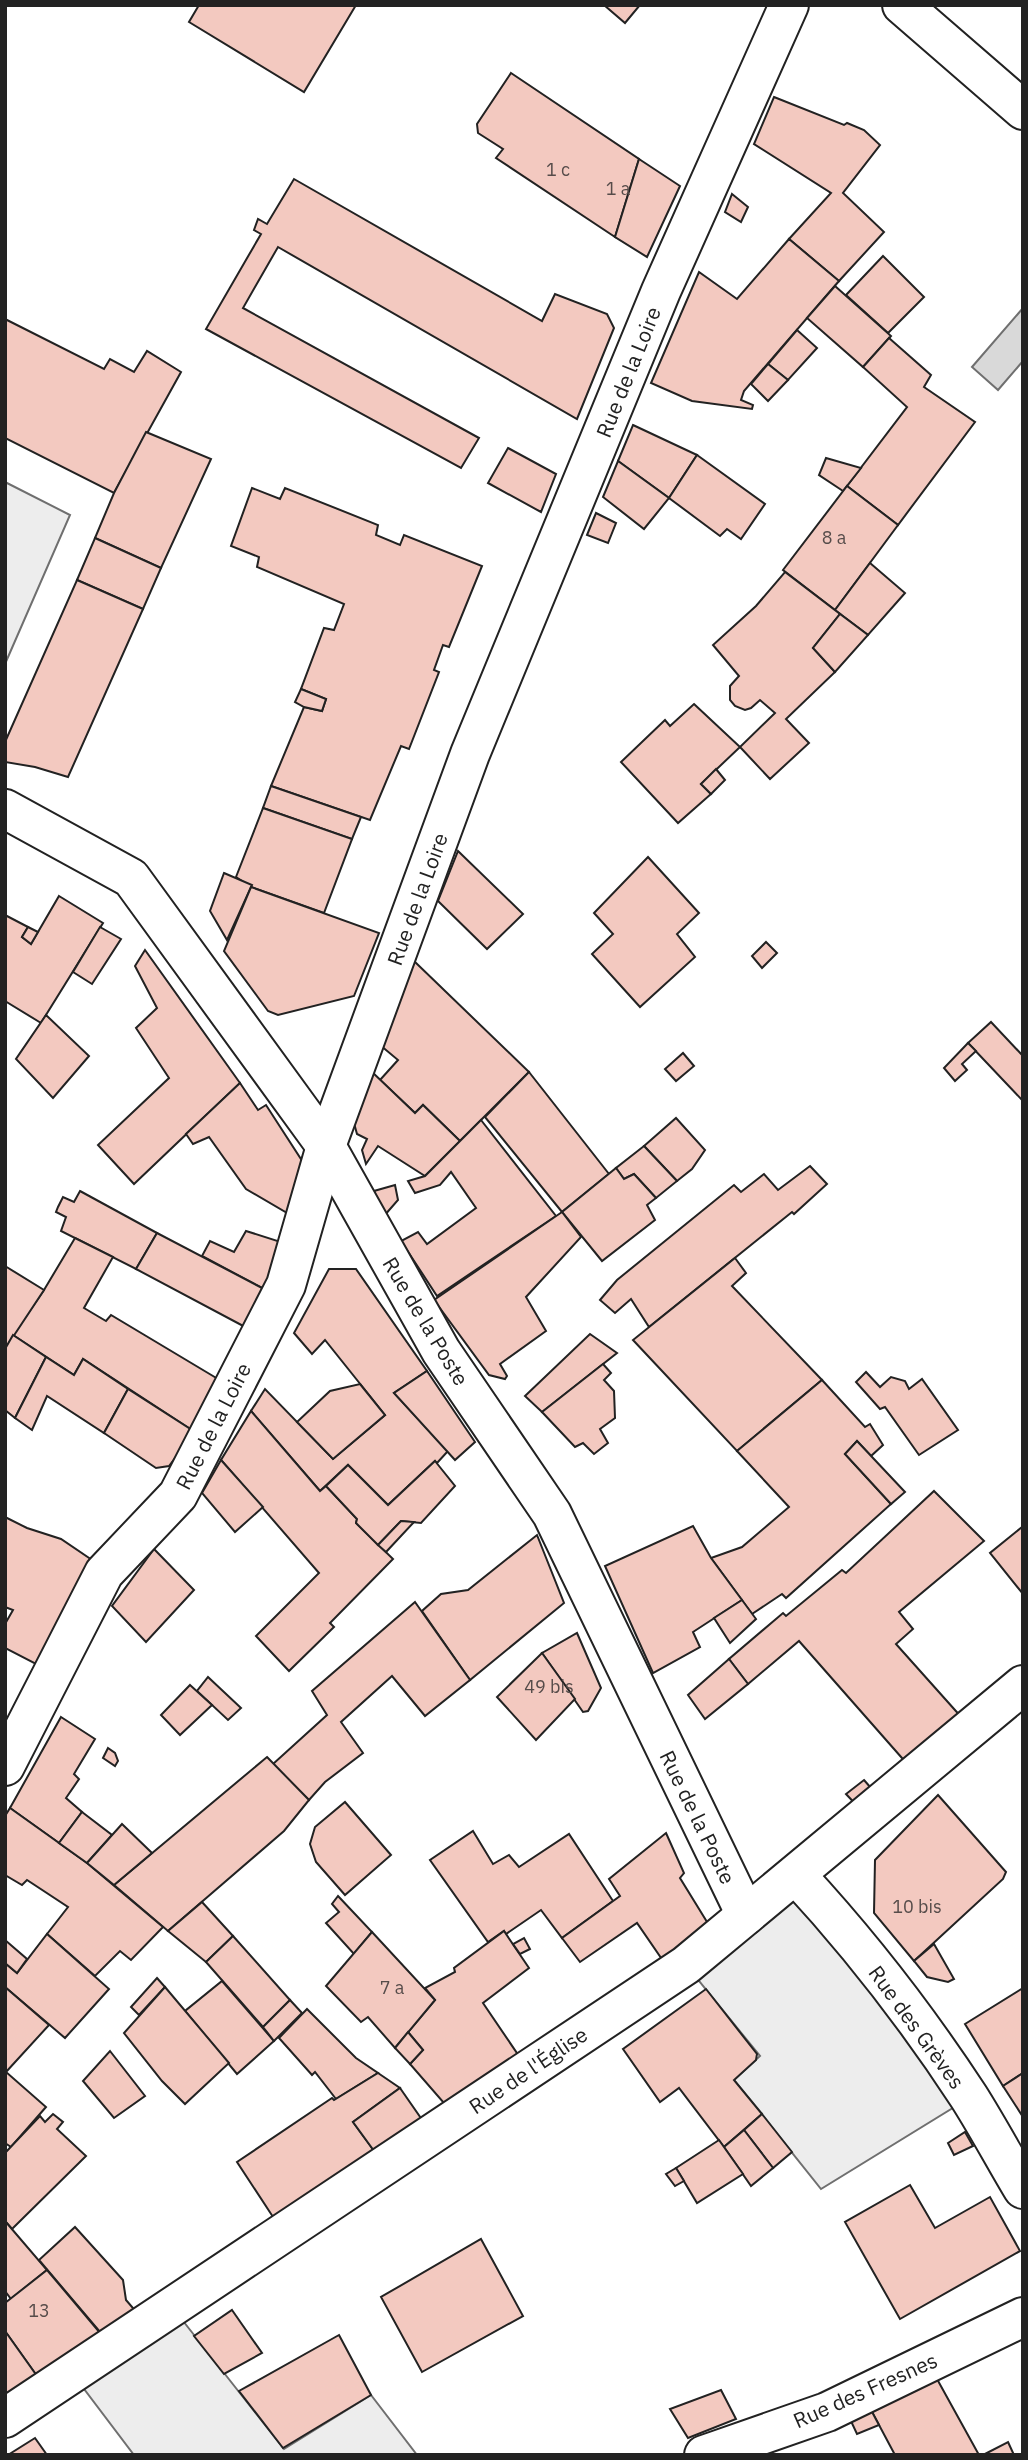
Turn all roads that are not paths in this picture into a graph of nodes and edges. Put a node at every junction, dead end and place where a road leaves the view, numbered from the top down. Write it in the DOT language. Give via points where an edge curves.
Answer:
graph roads {
  1 [pos="789,5"];
  2 [pos="902,5"];
  3 [pos="1023,110"];
  4 [pos="5,809"];
  5 [pos="326,1146"];
  6 [pos="1023,1685"];
  7 [pos="5,1766"];
  8 [pos="796,1875"];
  9 [pos="746,1915"];
  10 [pos="1023,2189"];
  11 [pos="1023,2317"];
  12 [pos="5,2418"];
  13 [pos="704,2455"];
  1 -- 5 [label="street, Rue de la Loire" via="661,291 470,754"];
  2 -- 3 [label="street"];
  4 -- 5 [label="street, Rue de la Poste" via="131,877"];
  5 -- 7 [label="street, Rue de la Loire" via="286,1285 178,1495 104,1573"];
  5 -- 9 [label="street, Rue de la Poste" via="441,1350 552,1514"];
  6 -- 8 [label="street, Rue de l'Église"];
  8 -- 9 [label="street, Rue de l'Église"];
  8 -- 10 [label="street, Rue des Grèves" via="930,2040"];
  9 -- 12 [label="street, Rue de l'Église" via="686,1965"];
  11 -- 13 [label="street, Rue des Fresnes" via="827,2412"];
}
